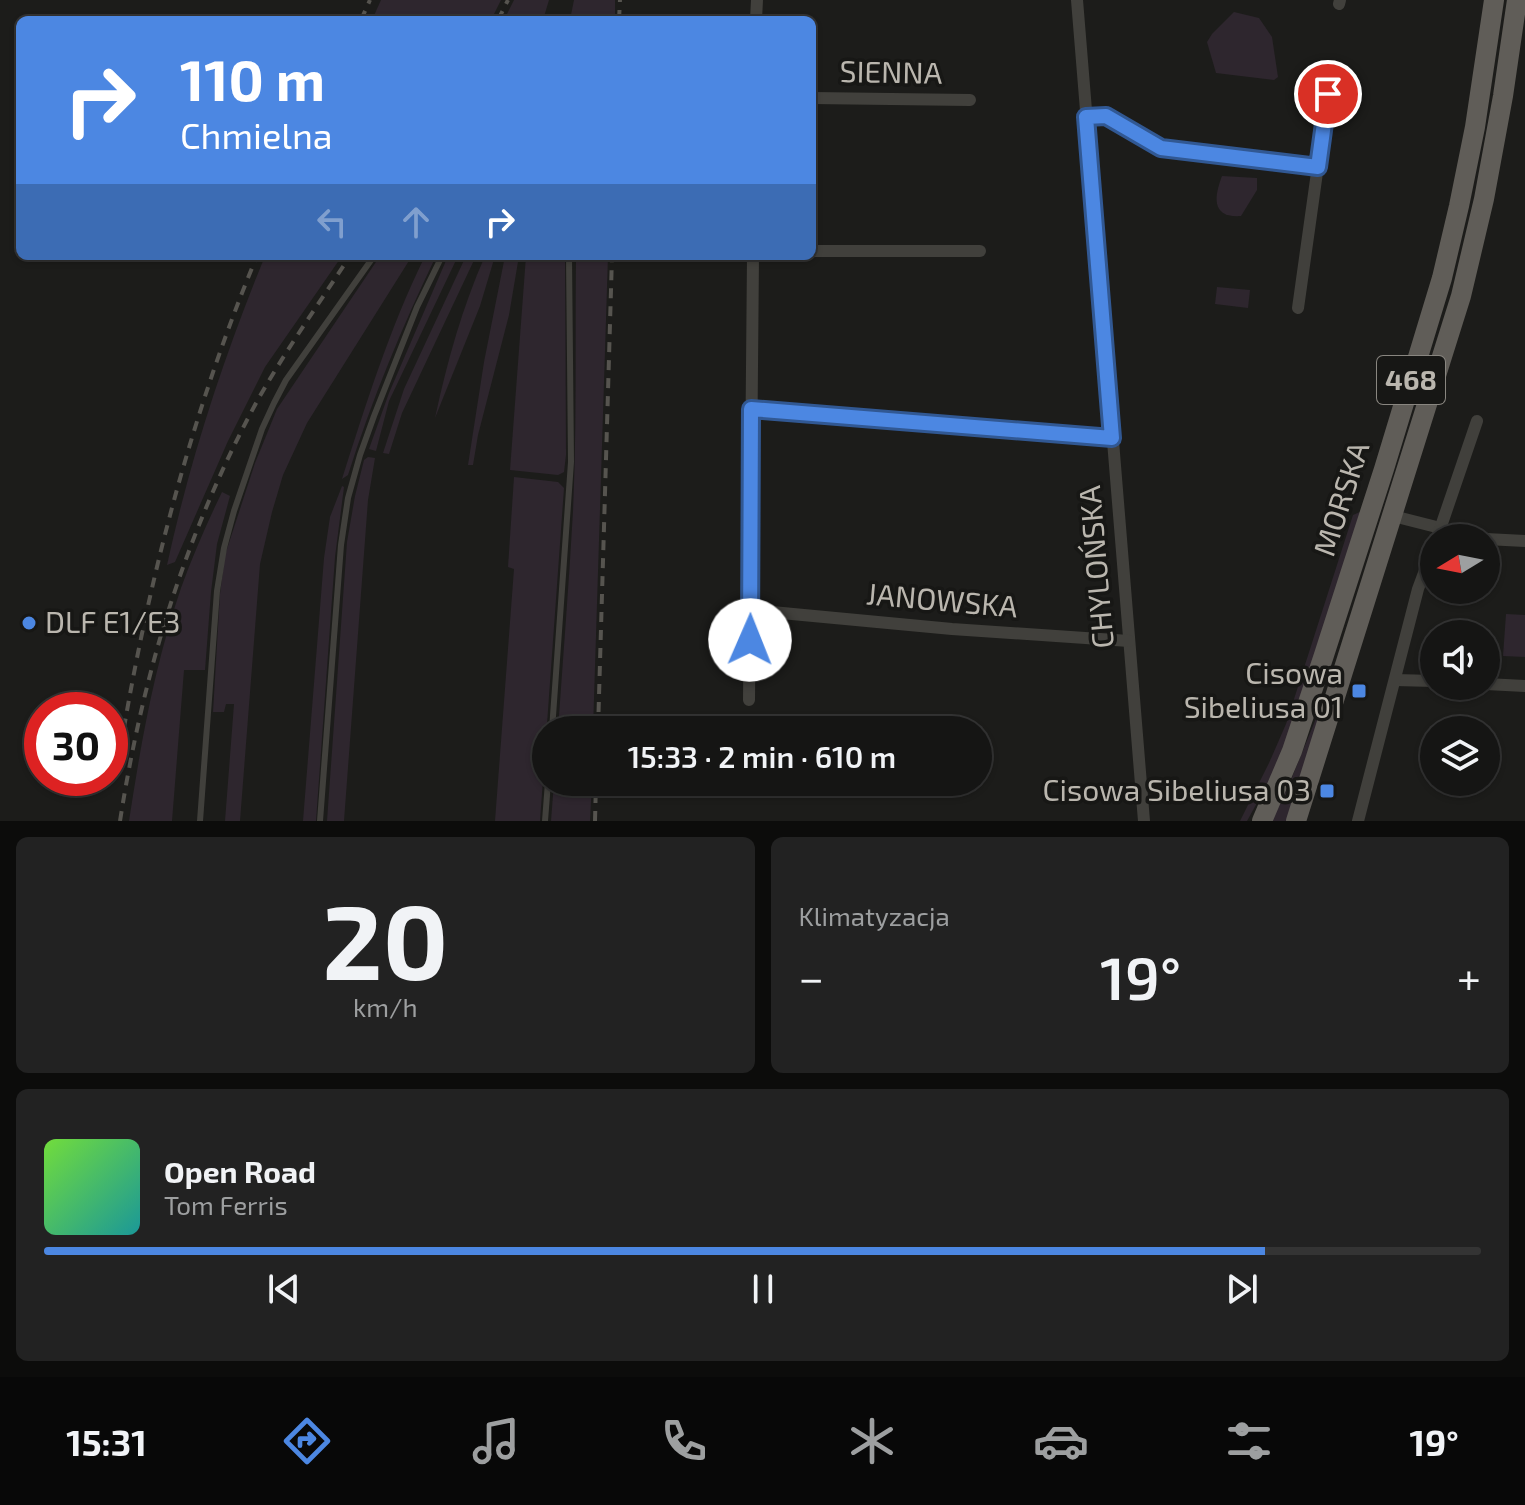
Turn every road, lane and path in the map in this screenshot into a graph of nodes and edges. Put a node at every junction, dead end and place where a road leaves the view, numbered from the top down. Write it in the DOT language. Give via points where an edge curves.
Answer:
graph roads {
  1 [pos="1077,0"];
  2 [pos="1494,0"];
  3 [pos="1517,0"];
  4 [pos="1328,94"];
  5 [pos="816,98"];
  6 [pos="970,100"];
  7 [pos="1086,117"];
  8 [pos="1318,167"];
  9 [pos="816,251"];
  10 [pos="980,251"];
  11 [pos="371,260"];
  12 [pos="440,260"];
  13 [pos="569,260"];
  14 [pos="753,260"];
  15 [pos="1298,308"];
  16 [pos="751,409"];
  17 [pos="1477,421"];
  18 [pos="1112,438"];
  19 [pos="1393,516"];
  20 [pos="1442,524"];
  21 [pos="1420,526"];
  22 [pos="1500,540"];
  23 [pos="1525,541"];
  24 [pos="1420,584"];
  25 [pos="750,610"];
  26 [pos="1129,641"];
  27 [pos="1395,680"];
  28 [pos="1420,681"];
  29 [pos="1500,685"];
  30 [pos="1525,686"];
  31 [pos="749,700"];
  32 [pos="553,716"];
  33 [pos="547,796"];
  34 [pos="200,821"];
  35 [pos="320,821"];
  36 [pos="545,821"];
  37 [pos="1144,821"];
  38 [pos="1262,821"];
  39 [pos="1296,821"];
  40 [pos="1358,821"];
  1 -- 7 [label="street, CHYLOŃSKA"];
  2 -- 38 [label="main road, MORSKA / 468" via="1475,127 1442,278 1324,655"];
  3 -- 19 [label="main road, MORSKA / 468" via="1475,240"];
  4 -- 8 [label="street"];
  5 -- 6 [label="street, SIENNA"];
  7 -- 8 [label="street" via="1106,116 1169,149"];
  7 -- 18 [label="street, CHYLOŃSKA"];
  8 -- 15 [label="street"];
  9 -- 10 [label="street"];
  11 -- 34 [label="lane" via="286,380 262,429 234,511 217,591"];
  12 -- 35 [label="lane" via="374,416 348,498"];
  13 -- 32 [label="lane" via="571,462"];
  14 -- 16 [label="street"];
  16 -- 18 [label="street"];
  16 -- 25 [label="street"];
  17 -- 20 [label="street"];
  18 -- 26 [label="street, CHYLOŃSKA"];
  19 -- 21 [label="street"];
  19 -- 39 [label="main road, MORSKA / 468"];
  22 -- 23 [label="street"];
  24 -- 27 [label="street"];
  25 -- 26 [label="street, JANOWSKA"];
  25 -- 31 [label="street"];
  26 -- 37 [label="street, CHYLOŃSKA"];
  27 -- 28 [label="street"];
  27 -- 40 [label="street"];
  29 -- 30 [label="street"];
  33 -- 36 [label="lane"];
}
